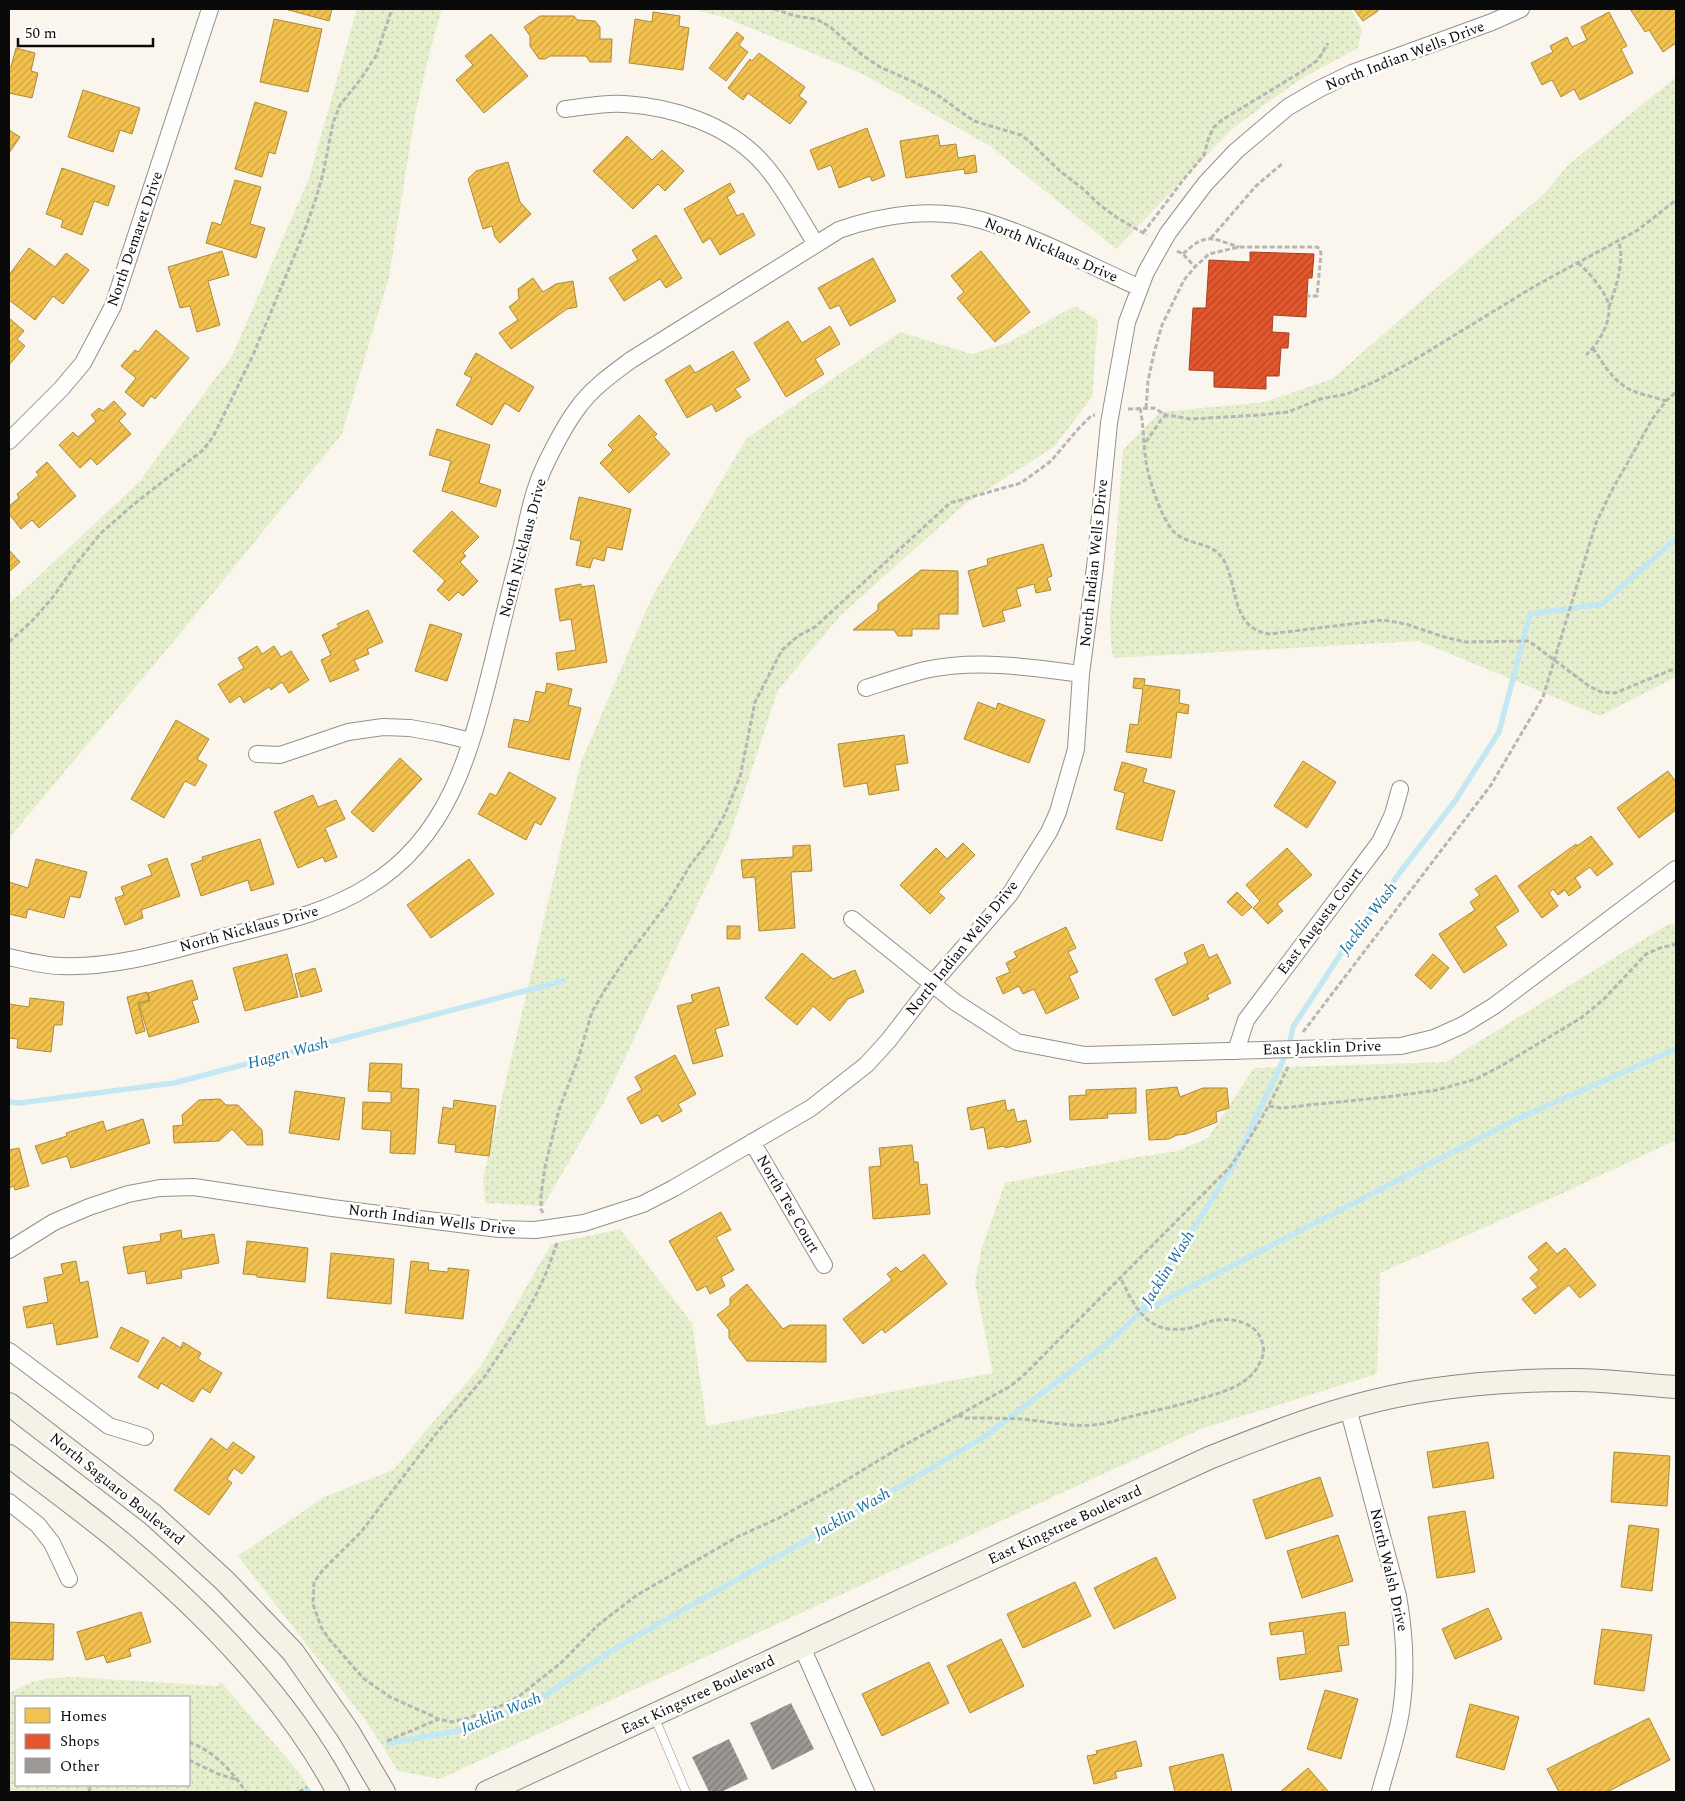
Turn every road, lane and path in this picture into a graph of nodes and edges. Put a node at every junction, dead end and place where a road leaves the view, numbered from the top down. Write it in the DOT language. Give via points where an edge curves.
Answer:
graph roads {
  1 [pos="210,9"];
  2 [pos="392,9"];
  3 [pos="774,9"];
  4 [pos="1521,9"];
  5 [pos="565,110"];
  6 [pos="1283,163"];
  7 [pos="1676,200"];
  8 [pos="1211,238"];
  9 [pos="1618,241"];
  10 [pos="1162,243"];
  11 [pos="816,244"];
  12 [pos="1239,247"];
  13 [pos="1183,254"];
  14 [pos="1578,263"];
  15 [pos="1196,267"];
  16 [pos="1140,288"];
  17 [pos="1308,296"];
  18 [pos="1609,308"];
  19 [pos="1593,348"];
  20 [pos="1586,355"];
  21 [pos="1676,392"];
  22 [pos="1666,401"];
  23 [pos="1140,408"];
  24 [pos="1146,408"];
  25 [pos="1110,410"];
  26 [pos="1166,415"];
  27 [pos="9,441"];
  28 [pos="1145,442"];
  29 [pos="9,642"];
  30 [pos="1555,661"];
  31 [pos="1676,668"];
  32 [pos="1081,674"];
  33 [pos="866,688"];
  34 [pos="471,742"];
  35 [pos="257,754"];
  36 [pos="1400,789"];
  37 [pos="1676,869"];
  38 [pos="852,919"];
  39 [pos="1676,944"];
  40 [pos="9,957"];
  41 [pos="933,983"];
  42 [pos="1300,1039"];
  43 [pos="1236,1051"];
  44 [pos="1289,1064"];
  45 [pos="1269,1106"];
  46 [pos="752,1142"];
  47 [pos="551,1229"];
  48 [pos="9,1250"];
  49 [pos="824,1265"];
  50 [pos="1120,1279"];
  51 [pos="9,1351"];
  52 [pos="1676,1387"];
  53 [pos="9,1404"];
  54 [pos="1348,1408"];
  55 [pos="958,1415"];
  56 [pos="145,1437"];
  57 [pos="9,1456"];
  58 [pos="9,1502"];
  59 [pos="69,1578"];
  60 [pos="802,1647"];
  61 [pos="654,1715"];
  62 [pos="440,1719"];
  63 [pos="387,1741"];
  64 [pos="190,1743"];
  65 [pos="190,1760"];
  66 [pos="238,1780"];
  67 [pos="307,1787"];
  68 [pos="246,1792"];
  69 [pos="299,1792"];
  70 [pos="338,1792"];
  71 [pos="384,1792"];
  72 [pos="487,1792"];
  73 [pos="686,1792"];
  74 [pos="866,1792"];
  75 [pos="1380,1792"];
  1 -- 27 [label="street, North Demaret Drive" via="113,306 82,363"];
  2 -- 29 [label="path" via="376,56 340,106 303,235 253,355 213,437 203,450 100,534 53,597"];
  3 -- 10 [label="path" via="816,19 880,67 936,94 974,122 1021,135 1101,206"];
  4 -- 10 [label="street, North Indian Wells Drive" via="1352,73 1288,107 1236,150 1204,184"];
  5 -- 11 [label="street" via="626,104 669,111 714,126 759,159 780,185"];
  6 -- 8 [label="path" via="1256,186"];
  7 -- 9 [label="path" via="1638,230"];
  8 -- 12 [label="path"];
  8 -- 13 [label="path" via="1200,239"];
  9 -- 14 [label="path"];
  9 -- 18 [label="path" via="1621,252"];
  10 -- 13 [label="path"];
  10 -- 16 [label="street, North Indian Wells Drive"];
  11 -- 16 [label="street, North Nicklaus Drive" via="839,230 866,220 925,214 953,215 981,220 1040,243"];
  11 -- 34 [label="street, North Nicklaus Drive" via="631,360 606,378 577,409 537,485"];
  12 -- 15 [label="path" via="1209,254"];
  12 -- 17 [label="path" via="1320,249 1317,296"];
  13 -- 15 [label="path"];
  14 -- 18 [label="path" via="1602,291"];
  14 -- 26 [label="path" via="1409,363 1347,394 1320,399 1288,412 1260,416 1191,419"];
  15 -- 24 [label="path" via="1184,280 1162,325 1148,381"];
  16 -- 25 [label="street, North Indian Wells Drive" via="1127,322"];
  18 -- 19 [label="path" via="1601,336"];
  19 -- 20 [label="path"];
  19 -- 22 [label="path" via="1620,383"];
  21 -- 22 [label="path"];
  22 -- 30 [label="path" via="1653,418 1596,523"];
  23 -- 24 [label="path"];
  23 -- 25 [label="path"];
  23 -- 28 [label="path"];
  24 -- 26 [label="path" via="1154,408"];
  25 -- 32 [label="street, North Indian Wells Drive"];
  25 -- 47 [label="path" via="1091,416 1051,461 1021,483 950,503 815,627 782,650 755,702 740,777 725,814 592,1012 559,1110 545,1167 541,1209"];
  26 -- 28 [label="path"];
  28 -- 30 [label="path" via="1149,476 1168,525 1184,540 1217,552 1228,570 1243,619 1251,628 1270,634 1383,620 1466,642 1529,641"];
  30 -- 31 [label="path" via="1589,686 1601,692 1615,693"];
  30 -- 42 [label="path" via="1543,697 1491,785"];
  32 -- 33 [label="street" via="985,664 954,666 924,670"];
  32 -- 41 [label="street, North Indian Wells Drive" via="1076,749 1049,832 1010,894"];
  34 -- 35 [label="street" via="410,728 383,727 348,732 280,755"];
  34 -- 40 [label="street, North Nicklaus Drive" via="458,781 431,828 390,872 331,906 297,918 121,962 60,966"];
  36 -- 43 [label="street, East Augusta Court" via="1380,842 1246,1020"];
  37 -- 43 [label="street, East Jacklin Drive" via="1494,1006 1434,1038 1401,1046"];
  38 -- 41 [label="street, East Jacklin Drive"];
  39 -- 45 [label="path" via="1646,954 1604,999 1581,1018 1476,1079 1437,1090 1386,1097 1281,1108"];
  41 -- 43 [label="street, East Jacklin Drive" via="1017,1042 1085,1055"];
  41 -- 46 [label="street, North Indian Wells Drive" via="866,1065 811,1108"];
  44 -- 45 [label="path"];
  45 -- 50 [label="path" via="1229,1168"];
  46 -- 47 [label="street, North Indian Wells Drive" via="643,1204 584,1223"];
  46 -- 49 [label="street, North Tee Court"];
  47 -- 48 [label="street, North Indian Wells Drive" via="515,1231 332,1208 194,1186 128,1194 89,1207 54,1222"];
  47 -- 62 [label="path" via="557,1242 548,1271 485,1376 361,1532 314,1582 313,1604 320,1627 363,1678 390,1697"];
  50 -- 55 [label="path" via="1023,1376"];
  50 -- 55 [label="path" via="1140,1312 1153,1324 1182,1329 1230,1320 1250,1326 1260,1336 1264,1349 1256,1370 1246,1380 1215,1394 1103,1423 1075,1425"];
  51 -- 56 [label="street" via="109,1426"];
  52 -- 54 [label="street, East Kingstree Boulevard" via="1576,1380 1526,1381 1429,1390"];
  53 -- 71 [label="street, North Saguaro Boulevard" via="153,1515 225,1581 293,1652 348,1731"];
  54 -- 60 [label="street, East Kingstree Boulevard" via="1281,1429 1209,1458"];
  54 -- 75 [label="street, North Walsh Drive" via="1398,1596 1406,1656 1401,1712"];
  55 -- 62 [label="path" via="828,1491 737,1537 637,1595 598,1625 562,1662 518,1697 468,1718 452,1722"];
  57 -- 70 [label="street" via="123,1544 181,1596 256,1673 321,1762"];
  58 -- 59 [label="street" via="43,1531"];
  60 -- 61 [label="street, East Kingstree Boulevard"];
  60 -- 74 [label="street"];
  61 -- 72 [label="street, East Kingstree Boulevard"];
  61 -- 73 [label="lane"];
  62 -- 63 [label="path"];
  64 -- 66 [label="path" via="228,1767"];
  65 -- 66 [label="path"];
  66 -- 68 [label="path"];
  67 -- 69 [label="path"];
}
